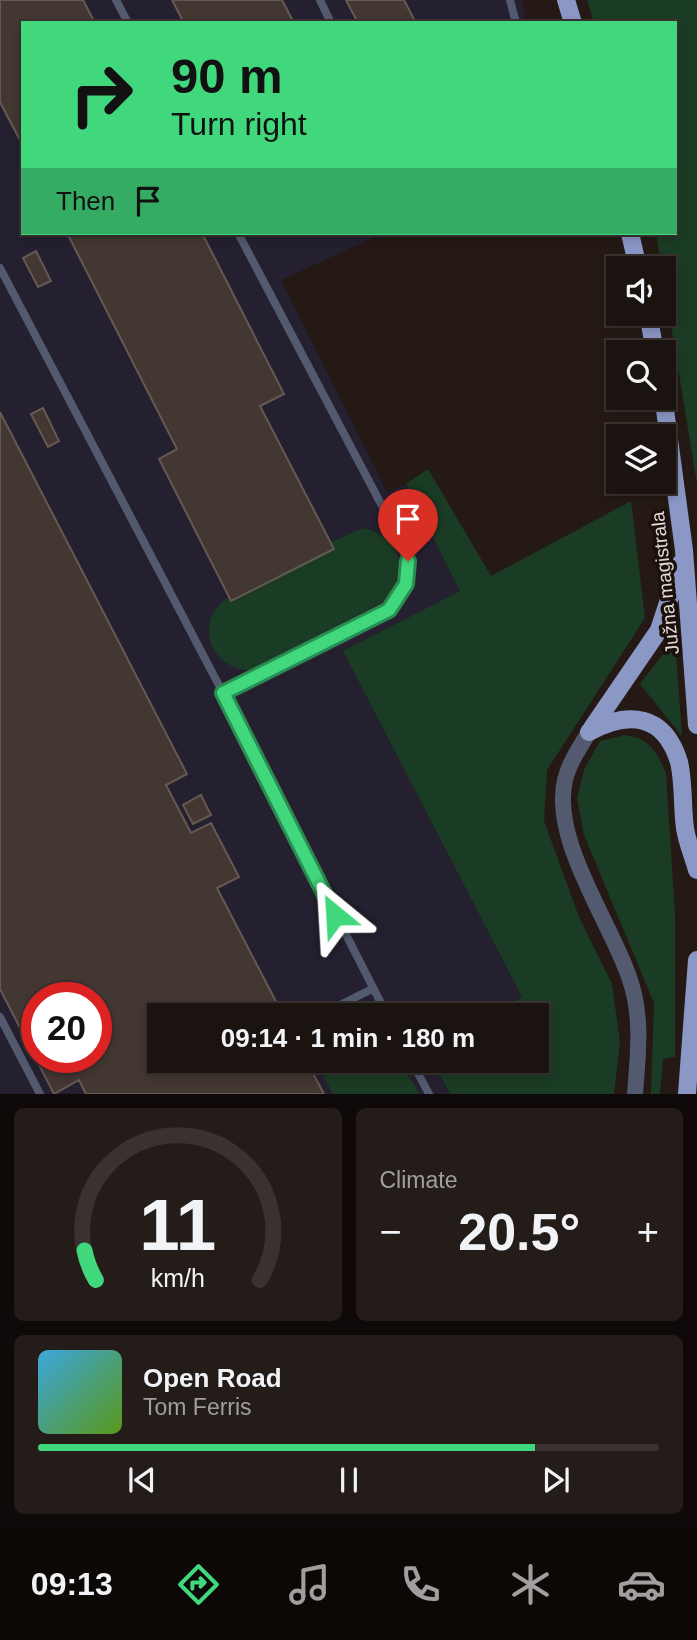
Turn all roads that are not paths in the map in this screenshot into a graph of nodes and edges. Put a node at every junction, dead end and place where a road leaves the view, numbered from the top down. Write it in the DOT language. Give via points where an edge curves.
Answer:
graph roads {
  1 [pos="116,0"];
  2 [pos="320,0"];
  3 [pos="510,0"];
  4 [pos="566,0"];
  5 [pos="127,21"];
  6 [pos="330,21"];
  7 [pos="515,21"];
  8 [pos="572,21"];
  9 [pos="239,235"];
  10 [pos="630,235"];
  11 [pos="635,256"];
  12 [pos="0,268"];
  13 [pos="665,410"];
  14 [pos="684,550"];
  15 [pos="223,693"];
  16 [pos="697,725"];
  17 [pos="589,732"];
  18 [pos="697,868"];
  19 [pos="697,876"];
  20 [pos="697,960"];
  21 [pos="372,989"];
  22 [pos="344,1003"];
  23 [pos="380,1003"];
  24 [pos="0,1017"];
  25 [pos="418,1073"];
  26 [pos="40,1094"];
  27 [pos="429,1094"];
  28 [pos="635,1094"];
  29 [pos="687,1094"];
  1 -- 5 [label="lane"];
  2 -- 6 [label="lane"];
  3 -- 7 [label="lane"];
  4 -- 8 [label="main road"];
  9 -- 15 [label="lane" via="400,540 409,572 400,598 389,610"];
  10 -- 11 [label="main road"];
  12 -- 15 [label="lane"];
  13 -- 14 [label="main road, Južna magistrala"];
  14 -- 16 [label="main road, Južna magistrala"];
  14 -- 17 [label="main road" via="659,630"];
  15 -- 21 [label="lane"];
  17 -- 18 [label="main road" via="611,720 632,719 647,721 670,742 679,763 685,831"];
  17 -- 28 [label="street" via="565,778 562,798 575,852 636,1000"];
  18 -- 19 [label="main road"];
  20 -- 29 [label="main road"];
  21 -- 22 [label="lane"];
  21 -- 23 [label="lane"];
  24 -- 26 [label="lane"];
  25 -- 27 [label="lane"];
}
